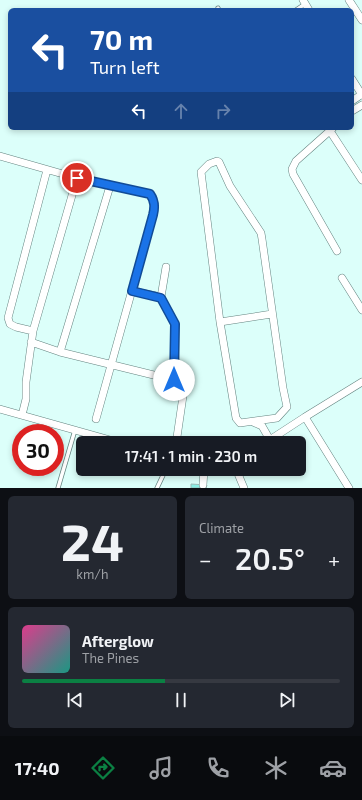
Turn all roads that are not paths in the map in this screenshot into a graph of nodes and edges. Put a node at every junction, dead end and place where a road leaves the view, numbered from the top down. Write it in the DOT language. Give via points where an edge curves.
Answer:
graph roads {
  1 [pos="349,0"];
  2 [pos="362,20"];
  3 [pos="354,82"];
  4 [pos="362,95"];
  5 [pos="331,130"];
  6 [pos="333,130"];
  7 [pos="0,156"];
  8 [pos="47,170"];
  9 [pos="77,178"];
  10 [pos="362,180"];
  11 [pos="110,186"];
  12 [pos="337,251"];
  13 [pos="166,267"];
  14 [pos="342,278"];
  15 [pos="132,291"];
  16 [pos="161,298"];
  17 [pos="362,310"];
  18 [pos="272,314"];
  19 [pos="220,322"];
  20 [pos="33,331"];
  21 [pos="31,342"];
  22 [pos="60,352"];
  23 [pos="110,365"];
  24 [pos="174,380"];
  25 [pos="362,382"];
  26 [pos="0,409"];
  27 [pos="22,415"];
  28 [pos="305,417"];
  29 [pos="96,419"];
  30 [pos="253,421"];
  31 [pos="75,430"];
  32 [pos="96,436"];
  33 [pos="177,436"];
  34 [pos="266,436"];
  35 [pos="277,436"];
  36 [pos="162,476"];
  37 [pos="204,476"];
  38 [pos="239,476"];
  39 [pos="203,485"];
  40 [pos="58,488"];
  41 [pos="156,488"];
  42 [pos="244,488"];
  43 [pos="349,488"];
  1 -- 2 [label="street"];
  3 -- 4 [label="street"];
  5 -- 12 [label="street" via="296,161 292,169"];
  6 -- 10 [label="street"];
  7 -- 8 [label="street"];
  8 -- 9 [label="street"];
  8 -- 20 [label="street" via="8,318 12,326"];
  9 -- 11 [label="street"];
  9 -- 20 [label="street"];
  11 -- 15 [label="street" via="150,194 154,201 153,215"];
  11 -- 22 [label="street"];
  13 -- 16 [label="street"];
  14 -- 17 [label="street"];
  15 -- 16 [label="street"];
  15 -- 23 [label="street"];
  16 -- 24 [label="street" via="175,324"];
  18 -- 19 [label="street"];
  18 -- 19 [label="street" via="261,233 217,161 209,164 201,172"];
  18 -- 30 [label="street" via="287,407 277,418"];
  19 -- 30 [label="street" via="236,418 240,423"];
  20 -- 21 [label="street"];
  21 -- 22 [label="street"];
  21 -- 27 [label="street" via="26,399"];
  22 -- 23 [label="street"];
  23 -- 24 [label="street"];
  23 -- 29 [label="street"];
  24 -- 33 [label="street" via="183,396"];
  25 -- 28 [label="street"];
  26 -- 27 [label="street"];
  27 -- 31 [label="street"];
  28 -- 35 [label="street"];
  28 -- 43 [label="street"];
  30 -- 34 [label="street" via="262,426"];
  31 -- 32 [label="street"];
  31 -- 40 [label="lane"];
  36 -- 41 [label="lane"];
  37 -- 39 [label="street"];
  38 -- 42 [label="street"];
}
